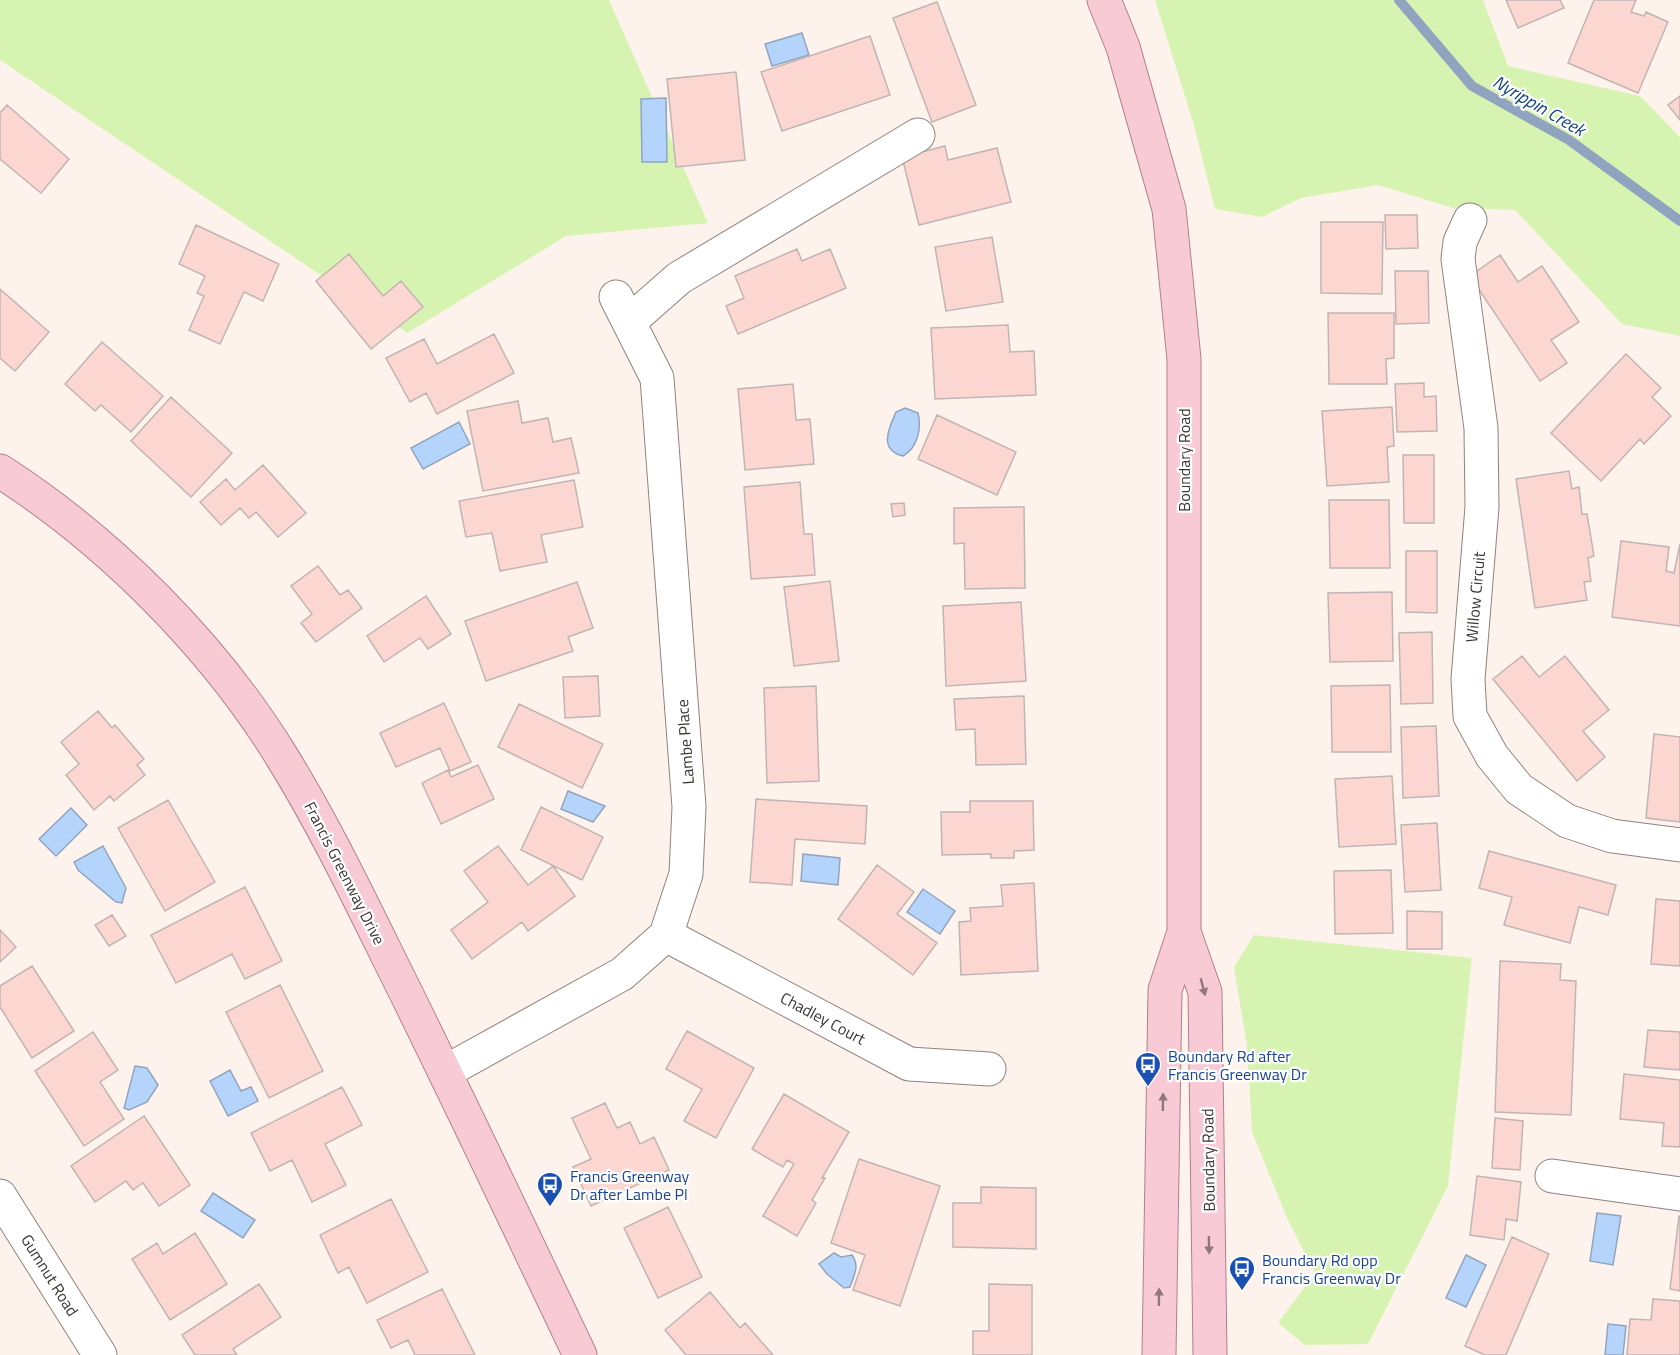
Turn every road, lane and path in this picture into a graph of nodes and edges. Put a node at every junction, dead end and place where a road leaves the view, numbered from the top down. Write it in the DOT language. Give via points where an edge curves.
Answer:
graph roads {
  1 [pos="1104,0"];
  2 [pos="918,135"];
  3 [pos="1470,220"];
  4 [pos="0,471"];
  5 [pos="1680,845"];
  6 [pos="1184,932"];
  7 [pos="666,935"];
  8 [pos="989,1069"];
  9 [pos="445,1072"];
  10 [pos="1552,1176"];
  11 [pos="1680,1194"];
  12 [pos="0,1196"];
  13 [pos="100,1355"];
  14 [pos="580,1355"];
  15 [pos="1158,1355"];
  16 [pos="1210,1355"];
  1 -- 6 [label="main road, Boundary Road" via="1123,47 1169,209 1184,359"];
  2 -- 7 [label="street, Lambe Place" via="623,309 657,378 689,807 686,874"];
  3 -- 5 [label="street, Willow Circuit" via="1460,242 1458,259 1481,428 1482,507 1468,679 1470,716 1492,756 1519,789 1567,821 1612,837"];
  4 -- 9 [label="main road, Francis Greenway Drive" via="125,569 224,675 280,754 327,834"];
  15 -- 6 [label="main road, Boundary Road, one-way" via="1165,990"];
  6 -- 16 [label="main road, Boundary Road, one-way" via="1205,992"];
  7 -- 8 [label="street, Chadley Court" via="909,1064"];
  7 -- 9 [label="street" via="622,974"];
  9 -- 14 [label="main road, Francis Greenway Drive"];
  10 -- 11 [label="street"];
  12 -- 13 [label="street, Gumnut Road"];
}
